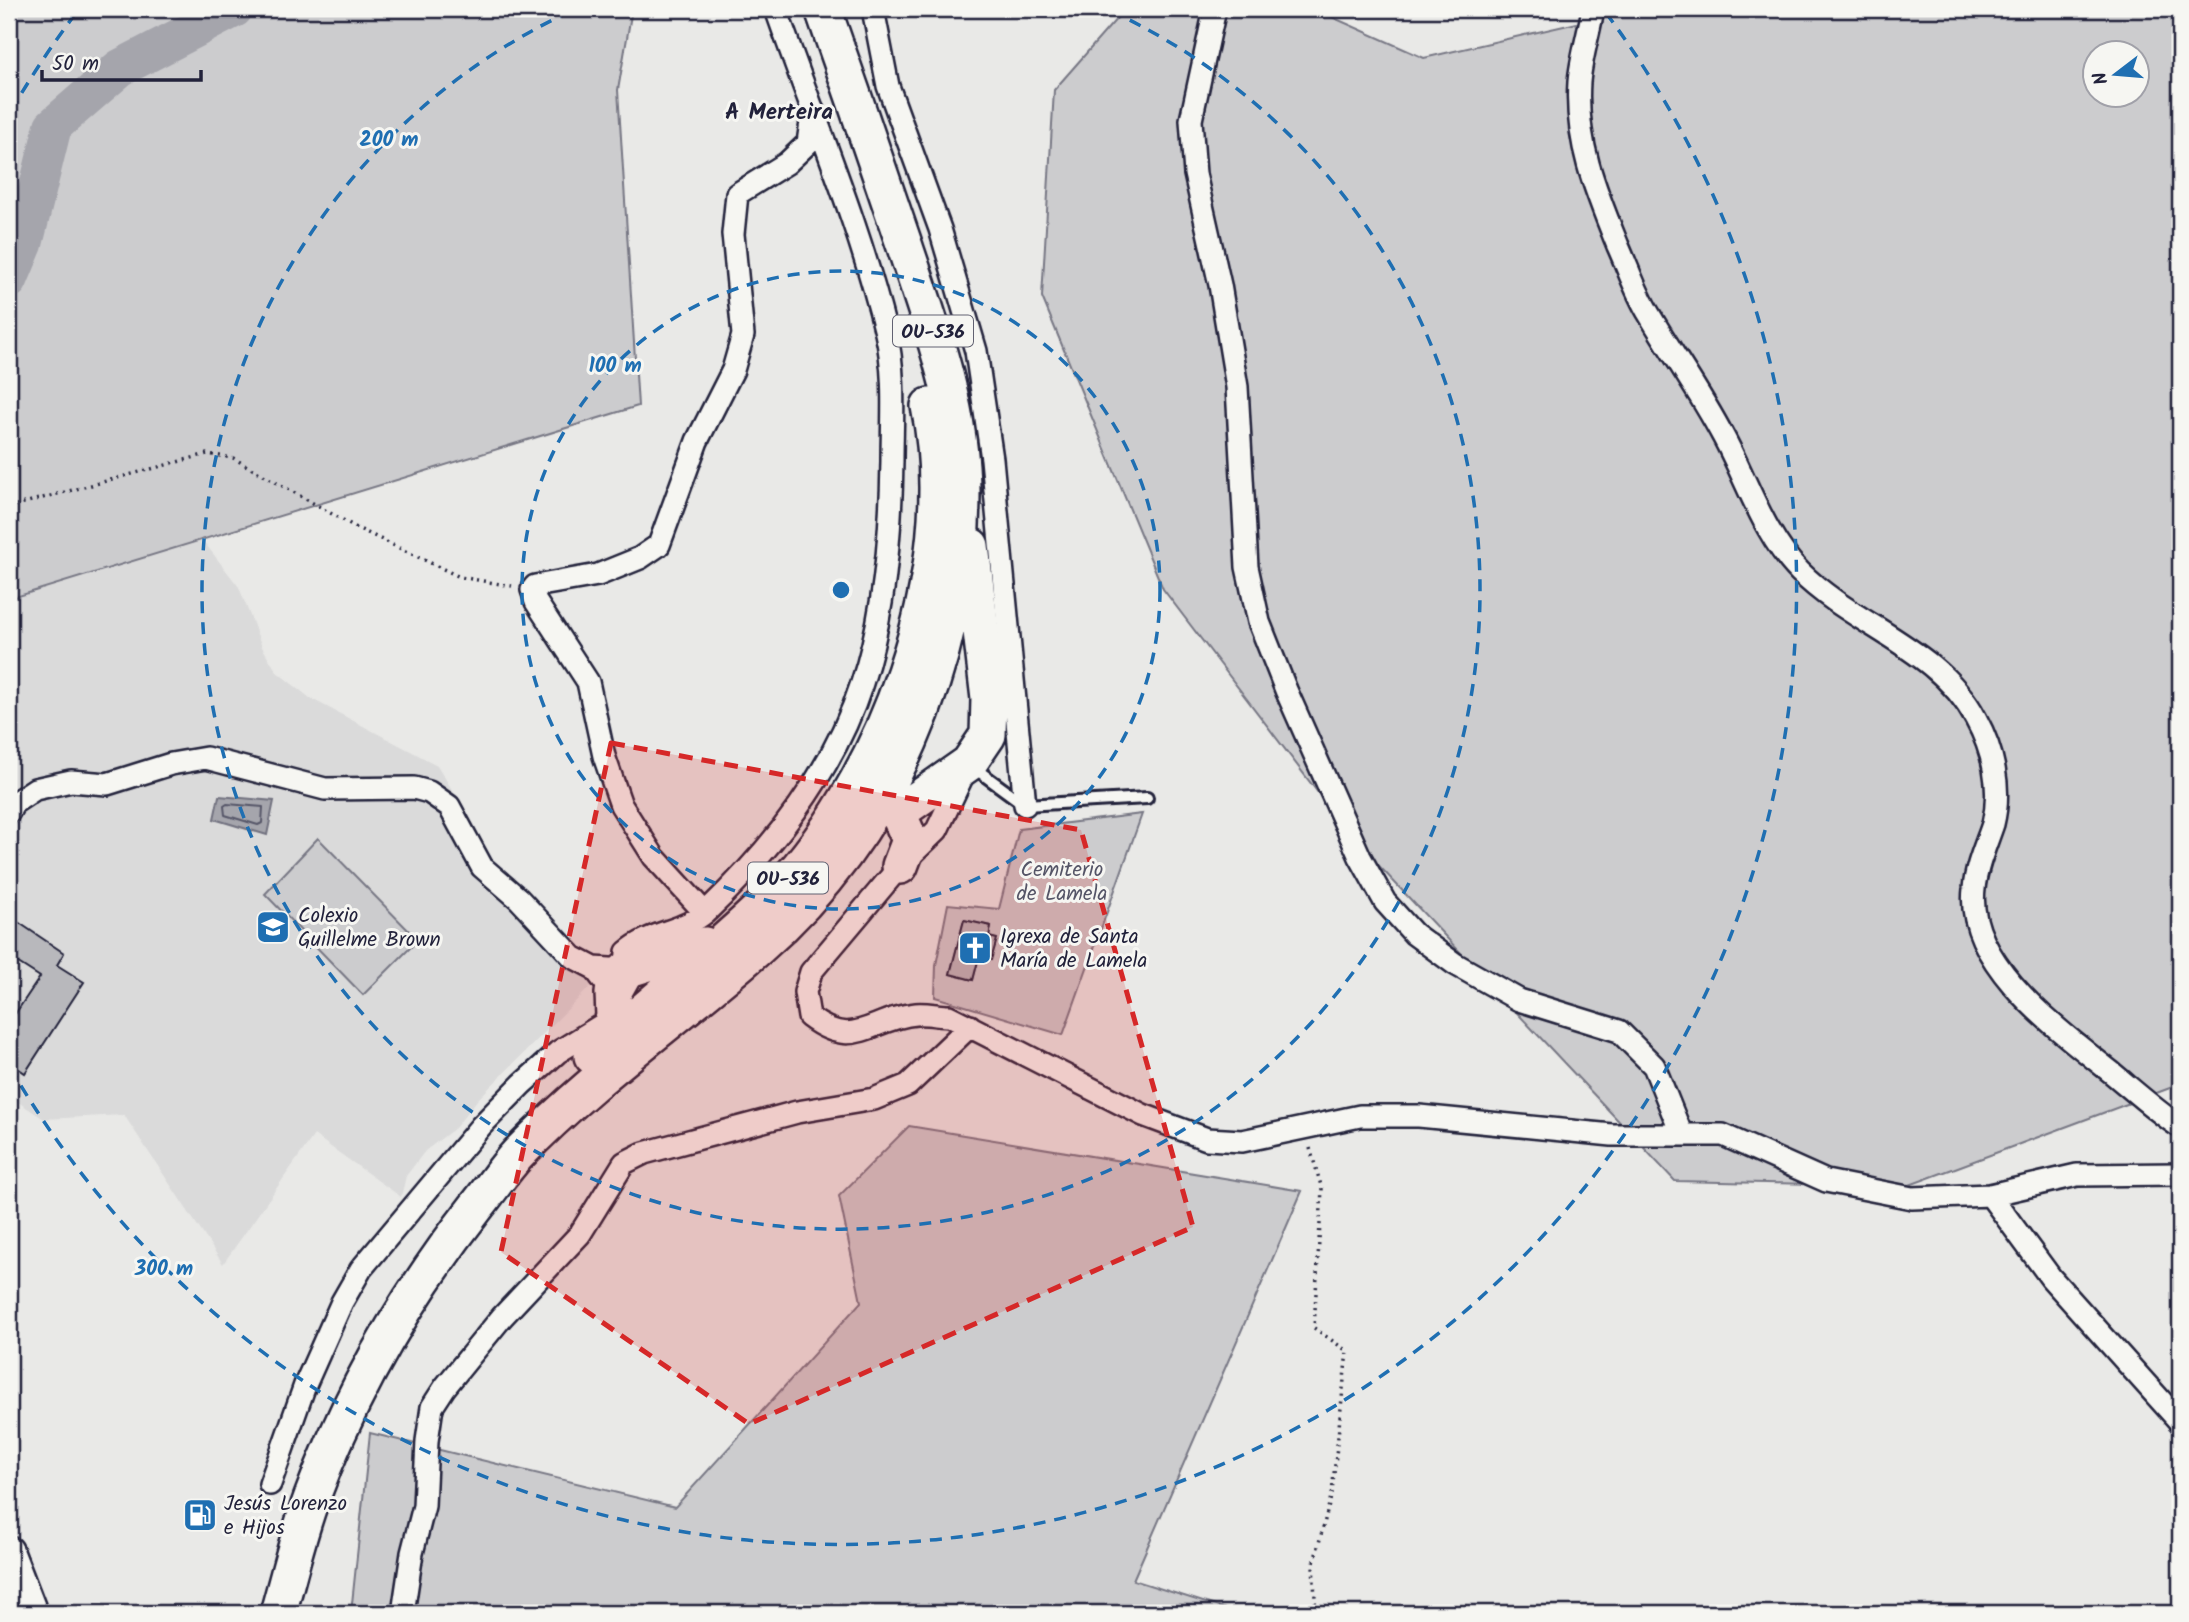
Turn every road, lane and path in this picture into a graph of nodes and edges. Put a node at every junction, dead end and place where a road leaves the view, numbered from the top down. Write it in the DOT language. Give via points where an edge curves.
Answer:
graph roads {
  1 [pos="776,9"];
  2 [pos="806,9"];
  3 [pos="823,9"];
  4 [pos="873,9"];
  5 [pos="1214,9"];
  6 [pos="1593,9"];
  7 [pos="811,110"];
  8 [pos="950,494"];
  9 [pos="9,508"];
  10 [pos="532,590"];
  11 [pos="927,674"];
  12 [pos="1002,695"];
  13 [pos="969,763"];
  14 [pos="1147,797"];
  15 [pos="880,805"];
  16 [pos="1025,805"];
  17 [pos="9,812"];
  18 [pos="900,866"];
  19 [pos="705,913"];
  20 [pos="758,923"];
  21 [pos="612,996"];
  22 [pos="655,998"];
  23 [pos="970,1026"];
  24 [pos="2180,1127"];
  25 [pos="1304,1128"];
  26 [pos="1681,1133"];
  27 [pos="2180,1174"];
  28 [pos="1990,1195"];
  29 [pos="2180,1422"];
  30 [pos="270,1484"];
  31 [pos="9,1551"];
  32 [pos="33,1613"];
  33 [pos="259,1613"];
  34 [pos="278,1613"];
  35 [pos="403,1613"];
  36 [pos="1315,1613"];
  1 -- 7 [label="street"];
  2 -- 8 [label="main road, OU-536" via="890,254"];
  3 -- 8 [label="main road, OU-536" via="933,330 954,418"];
  4 -- 12 [label="street" via="888,86 940,229 975,351 992,459"];
  5 -- 26 [label="street" via="1191,120 1195,174 1237,387 1247,567 1259,622 1286,690 1360,857 1385,902 1445,957 1519,1000 1619,1031 1654,1066"];
  6 -- 24 [label="street" via="1579,81 1580,130 1589,175 1647,311 1796,568 1821,592 1922,658 1961,694 1977,719 1996,774 1994,820 1973,891 1974,917 2005,976 2043,1016"];
  7 -- 10 [label="street" via="808,143 787,163 737,194 733,234 743,335 733,370 697,441 659,545 598,575"];
  7 -- 19 [label="street" via="887,335 892,431 885,581 863,683 831,756 775,838"];
  8 -- 11 [label="main road"];
  8 -- 12 [label="main road"];
  8 -- 20 [label="main road, OU-536" via="914,646 878,741 847,801"];
  9 -- 10 [label="path" via="207,454 233,458 357,528 460,576"];
  10 -- 19 [label="street" via="587,682 604,757 621,805 654,857"];
  11 -- 12 [label="main road" via="969,677"];
  11 -- 15 [label="main road" via="899,766"];
  12 -- 13 [label="main road" via="988,735"];
  12 -- 16 [label="street"];
  13 -- 15 [label="main road"];
  13 -- 16 [label="lane"];
  13 -- 18 [label="street" via="937,830"];
  14 -- 16 [label="lane"];
  15 -- 18 [label="main road" via="910,840"];
  15 -- 20 [label="main road" via="817,860"];
  17 -- 21 [label="street" via="14,803 36,789 71,781 107,784 206,758 325,789 429,792 449,806 482,867"];
  18 -- 23 [label="street" via="811,972 805,992 808,1017 829,1032 858,1032 916,1014 950,1016"];
  19 -- 21 [label="street" via="642,939 627,952"];
  20 -- 21 [label="main road"];
  20 -- 22 [label="main road, OU-536"];
  20 -- 34 [label="main road, OU-536" via="517,1155 429,1267 360,1385 311,1498"];
  21 -- 22 [label="main road, OU-536"];
  21 -- 22 [label="main road"];
  21 -- 30 [label="street" via="481,1126 361,1269 305,1385"];
  21 -- 33 [label="main road, OU-536" via="386,1298 322,1423 271,1561"];
  23 -- 25 [label="street" via="1143,1115 1207,1139 1242,1142"];
  23 -- 35 [label="street" via="908,1085 874,1099 797,1112 644,1153 624,1163 580,1234 502,1317 432,1407 424,1506"];
  25 -- 26 [label="street" via="1360,1116 1419,1116 1612,1135"];
  25 -- 36 [label="path" via="1322,1189 1314,1328 1347,1351 1332,1493 1313,1566"];
  26 -- 28 [label="street" via="1723,1135 1826,1181 1872,1192 1912,1198"];
  27 -- 28 [label="street" via="2077,1175"];
  28 -- 29 [label="street" via="2050,1278"];
  31 -- 32 [label="street"];
}
